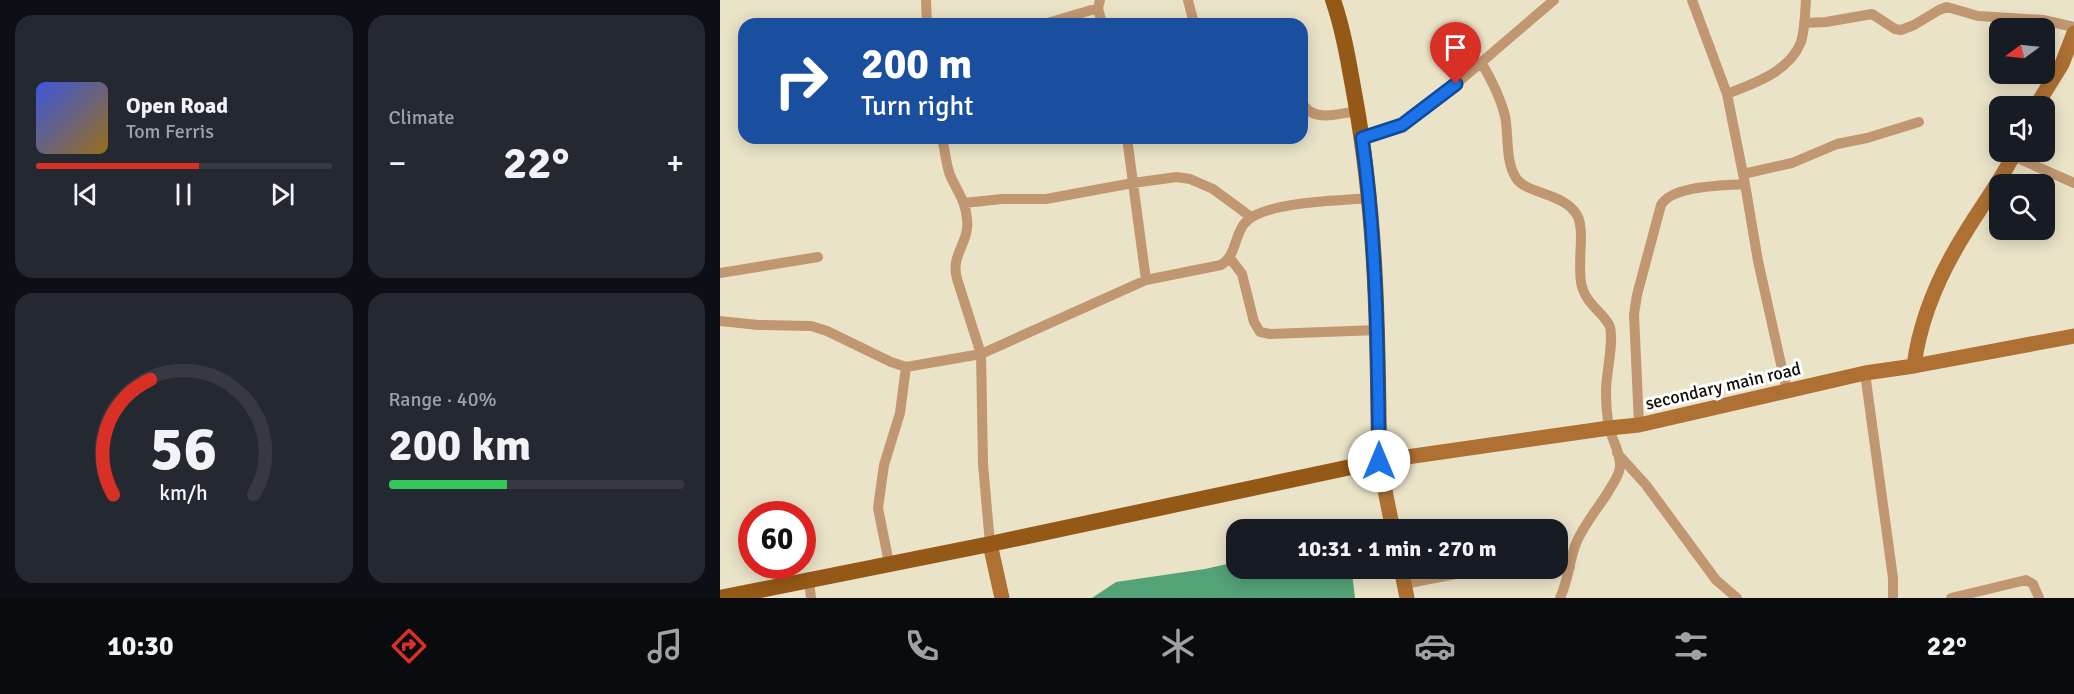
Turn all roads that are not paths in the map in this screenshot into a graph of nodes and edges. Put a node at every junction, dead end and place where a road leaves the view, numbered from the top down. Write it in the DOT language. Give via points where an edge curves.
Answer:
graph roads {
  1 [pos="926,0"];
  2 [pos="1188,0"];
  3 [pos="1333,0"];
  4 [pos="1554,0"];
  5 [pos="1692,0"];
  6 [pos="1806,0"];
  7 [pos="1099,4"];
  8 [pos="927,18"];
  9 [pos="1060,18"];
  10 [pos="1192,18"];
  11 [pos="1804,23"];
  12 [pos="2074,27"];
  13 [pos="2074,33"];
  14 [pos="1481,62"];
  15 [pos="1726,94"];
  16 [pos="2042,96"];
  17 [pos="1308,110"];
  18 [pos="1357,111"];
  19 [pos="1920,122"];
  20 [pos="1362,138"];
  21 [pos="943,144"];
  22 [pos="1128,144"];
  23 [pos="2009,162"];
  24 [pos="2031,162"];
  25 [pos="1744,179"];
  26 [pos="1133,183"];
  27 [pos="2074,183"];
  28 [pos="1370,198"];
  29 [pos="964,203"];
  30 [pos="1251,217"];
  31 [pos="819,257"];
  32 [pos="1230,258"];
  33 [pos="720,273"];
  34 [pos="1146,280"];
  35 [pos="720,321"];
  36 [pos="1378,330"];
  37 [pos="2074,336"];
  38 [pos="981,354"];
  39 [pos="1914,366"];
  40 [pos="906,367"];
  41 [pos="1866,373"];
  42 [pos="1787,391"];
  43 [pos="1639,425"];
  44 [pos="1609,428"];
  45 [pos="1617,453"];
  46 [pos="1379,461"];
  47 [pos="1391,519"];
  48 [pos="990,544"];
  49 [pos="889,563"];
  50 [pos="1570,567"];
  51 [pos="1426,579"];
  52 [pos="809,580"];
  53 [pos="1404,583"];
  54 [pos="720,598"];
  55 [pos="811,598"];
  56 [pos="1002,598"];
  57 [pos="1560,598"];
  58 [pos="1737,598"];
  59 [pos="1893,598"];
  60 [pos="1951,598"];
  61 [pos="2039,598"];
  1 -- 8 [label="street"];
  2 -- 10 [label="street"];
  3 -- 18 [label="main road" via="1342,27"];
  4 -- 14 [label="street"];
  5 -- 15 [label="street"];
  6 -- 11 [label="street"];
  7 -- 9 [label="street"];
  11 -- 12 [label="street" via="1872,14 1901,30 1947,7 1978,16 2043,20"];
  11 -- 15 [label="street" via="1801,41 1786,64 1754,84"];
  13 -- 16 [label="main road" via="2062,64"];
  14 -- 20 [label="street" via="1402,125"];
  14 -- 44 [label="street" via="1502,105 1515,178 1567,205 1580,223 1578,269 1582,288 1610,328 1606,393"];
  15 -- 25 [label="street"];
  17 -- 18 [label="street" via="1328,116"];
  18 -- 20 [label="main road"];
  19 -- 25 [label="street" via="1837,144"];
  20 -- 28 [label="main road"];
  21 -- 29 [label="street" via="950,174"];
  22 -- 26 [label="street"];
  23 -- 39 [label="main road" via="1946,267 1921,325"];
  24 -- 27 [label="street"];
  25 -- 42 [label="street"];
  25 -- 43 [label="street" via="1679,193 1666,198 1661,205 1634,314"];
  26 -- 29 [label="street" via="1046,199"];
  26 -- 30 [label="street" via="1190,178 1213,189"];
  26 -- 34 [label="street"];
  28 -- 30 [label="street" via="1287,206"];
  28 -- 36 [label="main road"];
  29 -- 38 [label="street" via="968,226 955,260 955,272"];
  30 -- 32 [label="street" via="1238,235"];
  31 -- 33 [label="street"];
  32 -- 34 [label="street" via="1214,267"];
  32 -- 36 [label="street" via="1242,274 1260,333"];
  34 -- 38 [label="street"];
  35 -- 40 [label="street" via="811,326"];
  36 -- 46 [label="main road"];
  37 -- 39 [label="main road, secondary main road"];
  38 -- 40 [label="street"];
  38 -- 48 [label="street" via="983,464"];
  39 -- 41 [label="main road, secondary main road"];
  40 -- 49 [label="street" via="900,413 884,465 878,508"];
  41 -- 42 [label="main road, secondary main road"];
  41 -- 59 [label="street"];
  42 -- 43 [label="main road, secondary main road"];
  43 -- 44 [label="main road, secondary main road"];
  44 -- 45 [label="street"];
  44 -- 46 [label="main road, secondary main road"];
  45 -- 50 [label="street" via="1618,476 1587,522 1575,545"];
  45 -- 58 [label="street" via="1652,493 1716,580"];
  46 -- 47 [label="main road"];
  46 -- 48 [label="main road"];
  48 -- 49 [label="main road"];
  48 -- 56 [label="main road"];
  49 -- 52 [label="main road"];
  50 -- 57 [label="street"];
  51 -- 53 [label="street"];
  52 -- 54 [label="main road"];
  52 -- 55 [label="street"];
  60 -- 61 [label="street" via="2026,580 2033,584"];
}
